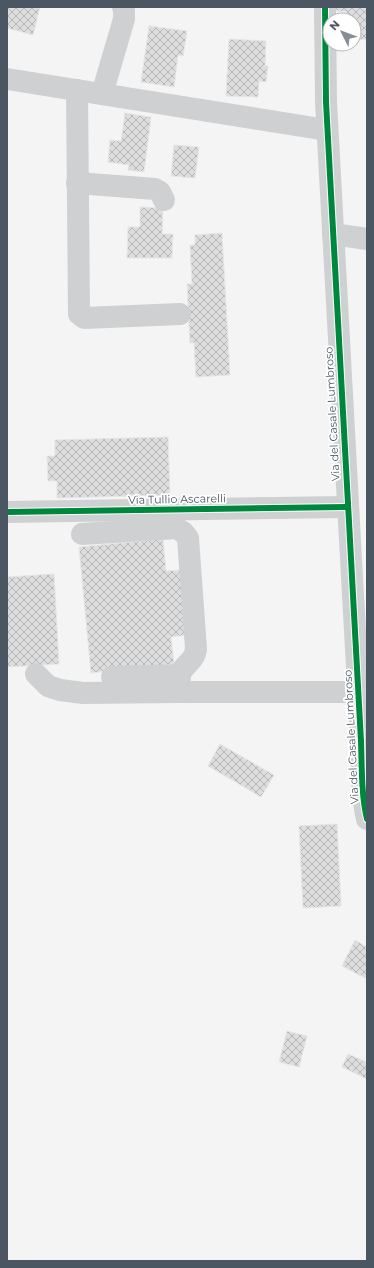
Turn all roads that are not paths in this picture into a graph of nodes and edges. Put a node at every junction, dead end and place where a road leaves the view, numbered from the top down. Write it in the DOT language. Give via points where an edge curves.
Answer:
graph roads {
  1 [pos="123,7"];
  2 [pos="325,7"];
  3 [pos="7,79"];
  4 [pos="77,90"];
  5 [pos="102,94"];
  6 [pos="327,130"];
  7 [pos="77,182"];
  8 [pos="164,200"];
  9 [pos="333,234"];
  10 [pos="367,239"];
  11 [pos="180,314"];
  12 [pos="347,507"];
  13 [pos="7,512"];
  14 [pos="82,534"];
  15 [pos="36,674"];
  16 [pos="112,677"];
  17 [pos="180,683"];
  18 [pos="358,692"];
  19 [pos="367,819"];
  1 -- 5 [label="street" via="124,18"];
  2 -- 6 [label="street, Via del Casale Lumbroso"];
  3 -- 4 [label="street"];
  4 -- 5 [label="street"];
  4 -- 7 [label="street"];
  5 -- 6 [label="street"];
  6 -- 9 [label="street, Via del Casale Lumbroso"];
  7 -- 8 [label="street" via="155,189"];
  7 -- 11 [label="street" via="79,314 84,318"];
  9 -- 10 [label="street"];
  9 -- 12 [label="street, Via del Casale Lumbroso"];
  12 -- 13 [label="street, Via Tullio Ascarelli"];
  12 -- 18 [label="street, Via del Casale Lumbroso"];
  14 -- 17 [label="street" via="176,528 188,538 196,649"];
  15 -- 17 [label="street" via="48,686 83,692"];
  16 -- 17 [label="street"];
  17 -- 18 [label="street"];
  18 -- 19 [label="street, Via del Casale Lumbroso" via="363,799"];
}
